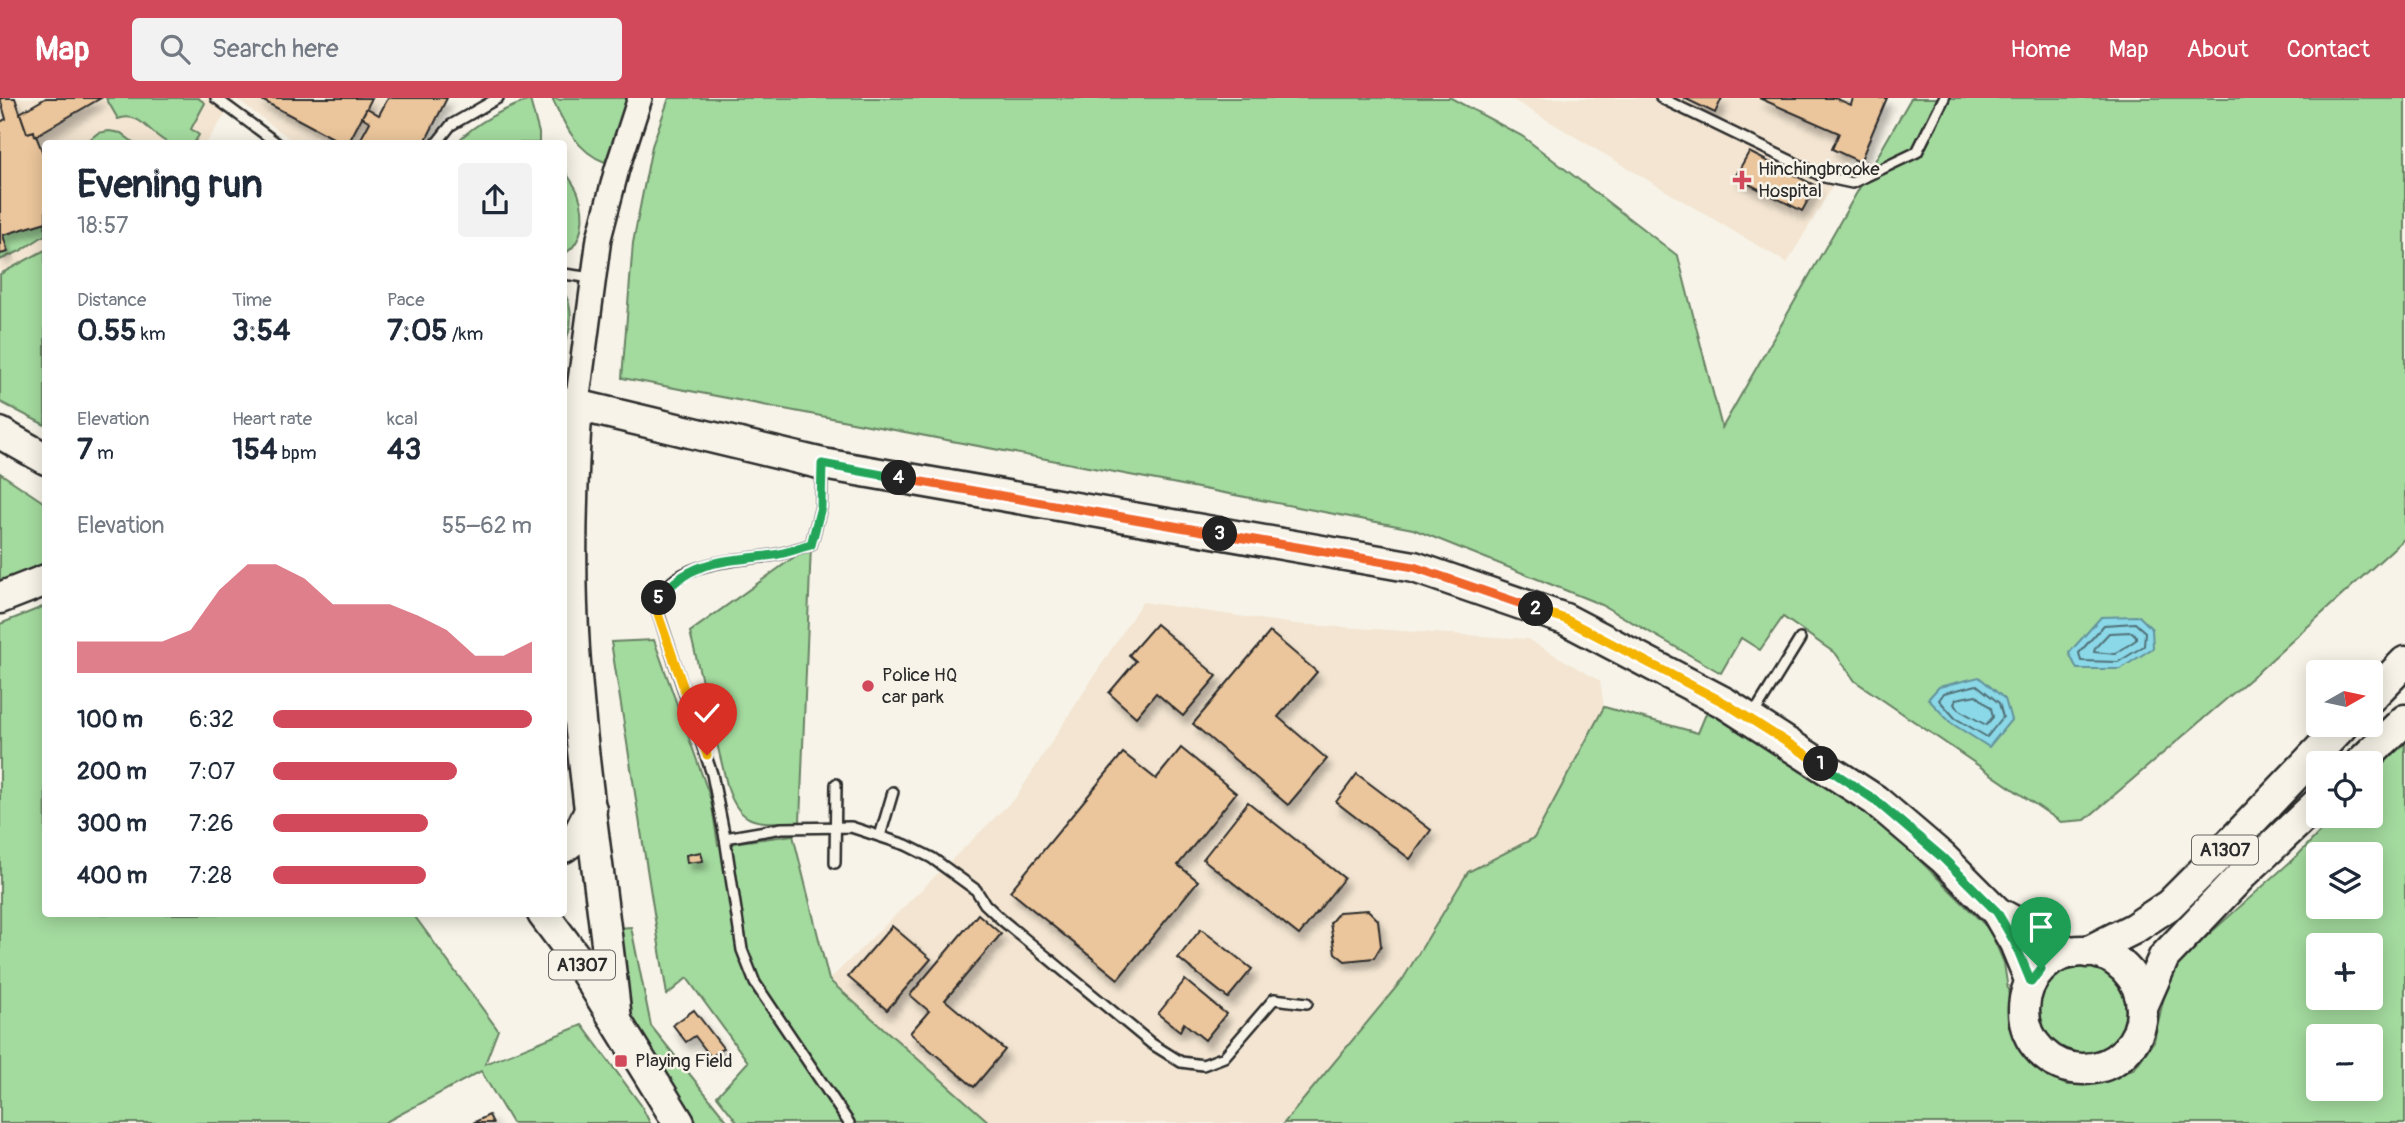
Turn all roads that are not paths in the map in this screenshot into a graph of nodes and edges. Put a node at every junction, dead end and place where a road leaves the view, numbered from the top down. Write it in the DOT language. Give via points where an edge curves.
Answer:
graph roads {
  1 [pos="216,98"];
  2 [pos="498,98"];
  3 [pos="640,98"];
  4 [pos="1661,98"];
  5 [pos="1944,98"];
  6 [pos="273,140"];
  7 [pos="439,140"];
  8 [pos="567,274"];
  9 [pos="592,278"];
  10 [pos="584,342"];
  11 [pos="567,357"];
  12 [pos="570,403"];
  13 [pos="0,433"];
  14 [pos="42,457"];
  15 [pos="822,464"];
  16 [pos="42,582"];
  17 [pos="0,598"];
  18 [pos="1800,639"];
  19 [pos="574,647"];
  20 [pos="2405,662"];
  21 [pos="567,669"];
  22 [pos="2384,684"];
  23 [pos="1751,718"];
  24 [pos="2405,721"];
  25 [pos="2332,737"];
  26 [pos="2372,751"];
  27 [pos="836,784"];
  28 [pos="893,792"];
  29 [pos="591,809"];
  30 [pos="2306,814"];
  31 [pos="835,827"];
  32 [pos="880,836"];
  33 [pos="725,838"];
  34 [pos="567,845"];
  35 [pos="835,863"];
  36 [pos="1997,912"];
  37 [pos="545,917"];
  38 [pos="2079,952"];
  39 [pos="2031,982"];
  40 [pos="1307,1003"];
  41 [pos="2142,1007"];
  42 [pos="616,1020"];
  43 [pos="678,1123"];
  44 [pos="849,1123"];
  1 -- 6 [label="lane"];
  2 -- 7 [label="lane" via="451,125"];
  3 -- 9 [label="street" via="617,169"];
  4 -- 5 [label="lane" via="1824,177 1852,183 1917,152"];
  8 -- 9 [label="lane"];
  9 -- 10 [label="street"];
  10 -- 11 [label="street"];
  10 -- 12 [label="street"];
  12 -- 15 [label="main road"];
  12 -- 19 [label="main road, A1307"];
  13 -- 14 [label="main road"];
  15 -- 23 [label="main road" via="1414,567 1565,619"];
  15 -- 33 [label="lane" via="821,507 811,545 694,569 658,599 658,614 712,774"];
  16 -- 17 [label="main road"];
  18 -- 23 [label="lane"];
  19 -- 21 [label="main road"];
  19 -- 29 [label="main road, A1307"];
  20 -- 22 [label="main road"];
  23 -- 36 [label="main road" via="1875,800"];
  24 -- 26 [label="main road"];
  25 -- 38 [label="main road, A1307" via="2169,905 2133,929"];
  27 -- 31 [label="lane"];
  28 -- 32 [label="lane"];
  29 -- 34 [label="main road" via="577,837"];
  29 -- 42 [label="main road, A1307"];
  30 -- 41 [label="main road, A1307" via="2164,957"];
  31 -- 32 [label="lane"];
  31 -- 33 [label="lane" via="782,828"];
  31 -- 35 [label="lane"];
  32 -- 40 [label="lane" via="932,858 976,890 1002,920 1152,1044 1181,1062 1203,1065 1224,1057 1274,999"];
  33 -- 44 [label="lane" via="742,950 755,983"];
  36 -- 38 [label="main road"];
  36 -- 39 [label="main road"];
  37 -- 42 [label="main road, A1307"];
  38 -- 39 [label="main road" via="2055,958"];
  38 -- 41 [label="main road" via="2111,959 2130,975"];
  39 -- 41 [label="main road" via="2024,1001 2031,1040 2061,1066 2080,1070 2117,1059 2140,1026"];
  42 -- 43 [label="main road, A1307"];
}
